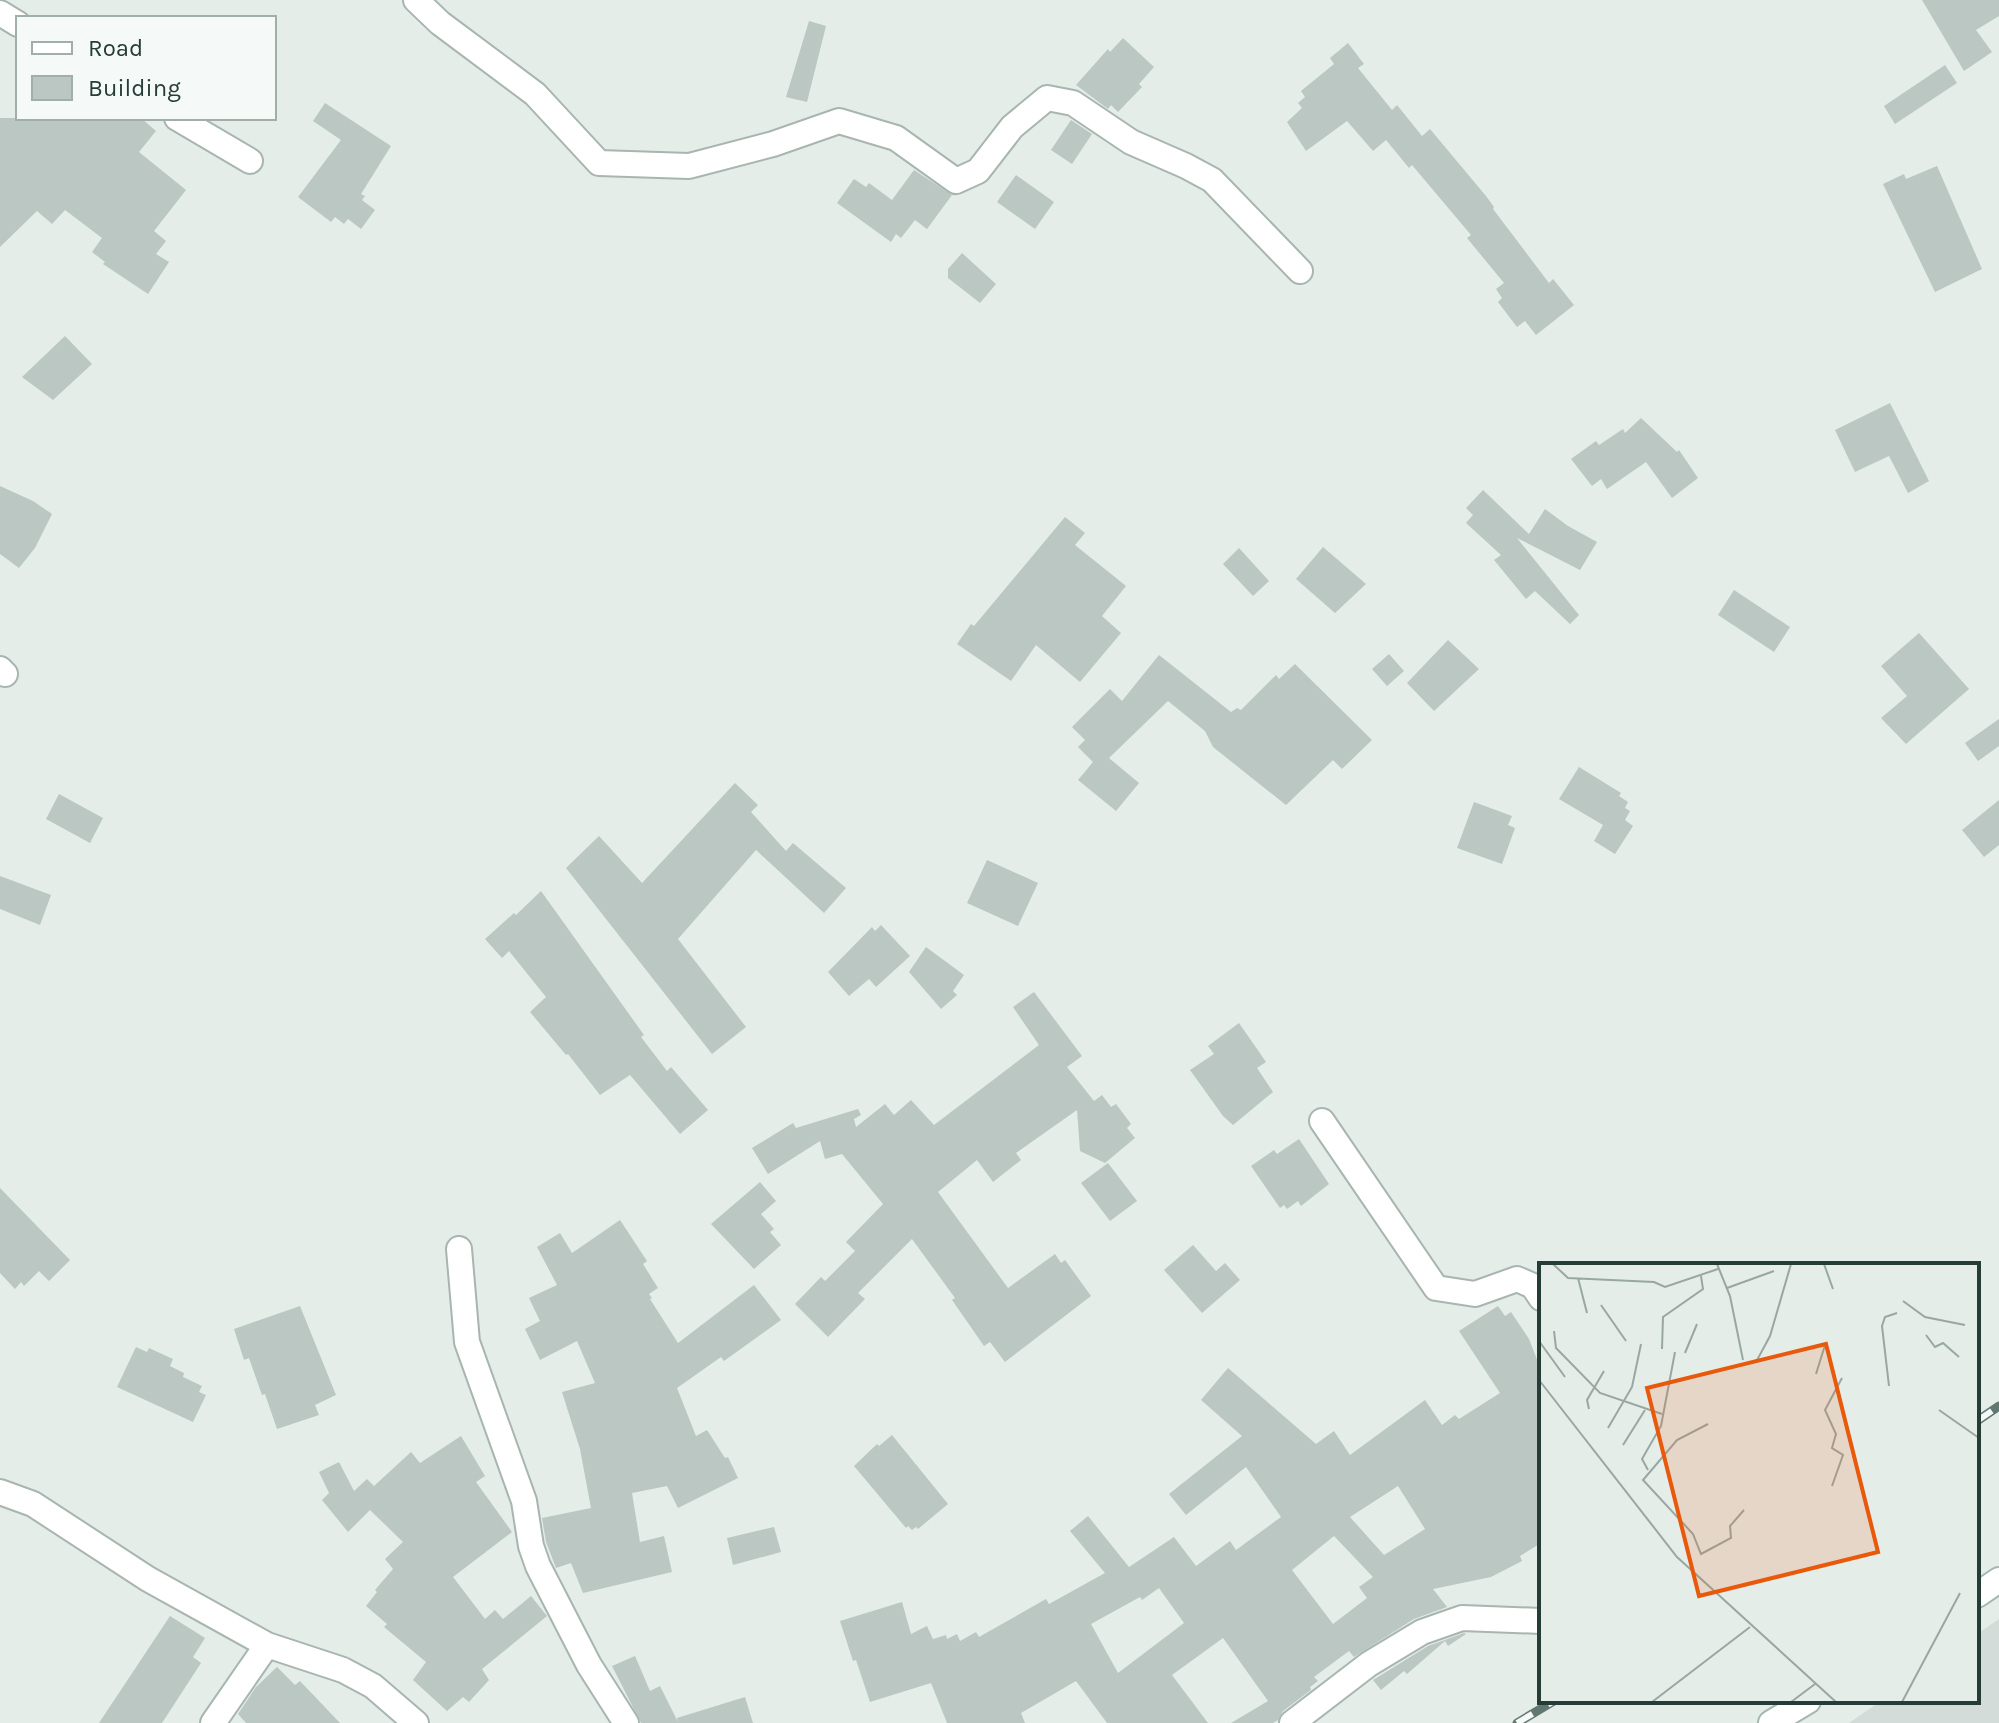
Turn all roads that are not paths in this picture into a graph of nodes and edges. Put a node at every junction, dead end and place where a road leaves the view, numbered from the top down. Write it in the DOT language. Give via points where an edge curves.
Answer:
graph roads {
  1 [pos="416,0"];
  2 [pos="180,120"];
  3 [pos="250,161"];
  4 [pos="1300,271"];
  5 [pos="1322,1121"];
  6 [pos="459,1249"];
  7 [pos="1539,1295"];
  8 [pos="0,1492"];
  9 [pos="1999,1580"];
  10 [pos="1979,1594"];
  11 [pos="1539,1621"];
  12 [pos="267,1645"];
  13 [pos="1805,1703"];
  14 [pos="213,1723"];
  15 [pos="416,1723"];
  16 [pos="626,1723"];
  17 [pos="1292,1723"];
  18 [pos="1771,1723"];
  1 -- 4 [label="street" via="535,94 599,163 689,166 839,121 896,138 956,181 978,171 1012,127 1047,98 1073,103 1131,142 1212,180"];
  2 -- 3 [label="street"];
  5 -- 7 [label="street" via="1436,1288 1475,1294 1517,1279"];
  6 -- 16 [label="street" via="467,1342 524,1501 538,1566"];
  8 -- 12 [label="street" via="33,1504 148,1579"];
  9 -- 10 [label="street"];
  11 -- 17 [label="street" via="1462,1618 1422,1632 1369,1664"];
  12 -- 14 [label="street"];
  12 -- 15 [label="street" via="343,1670 373,1686"];
  13 -- 18 [label="street"];
}
